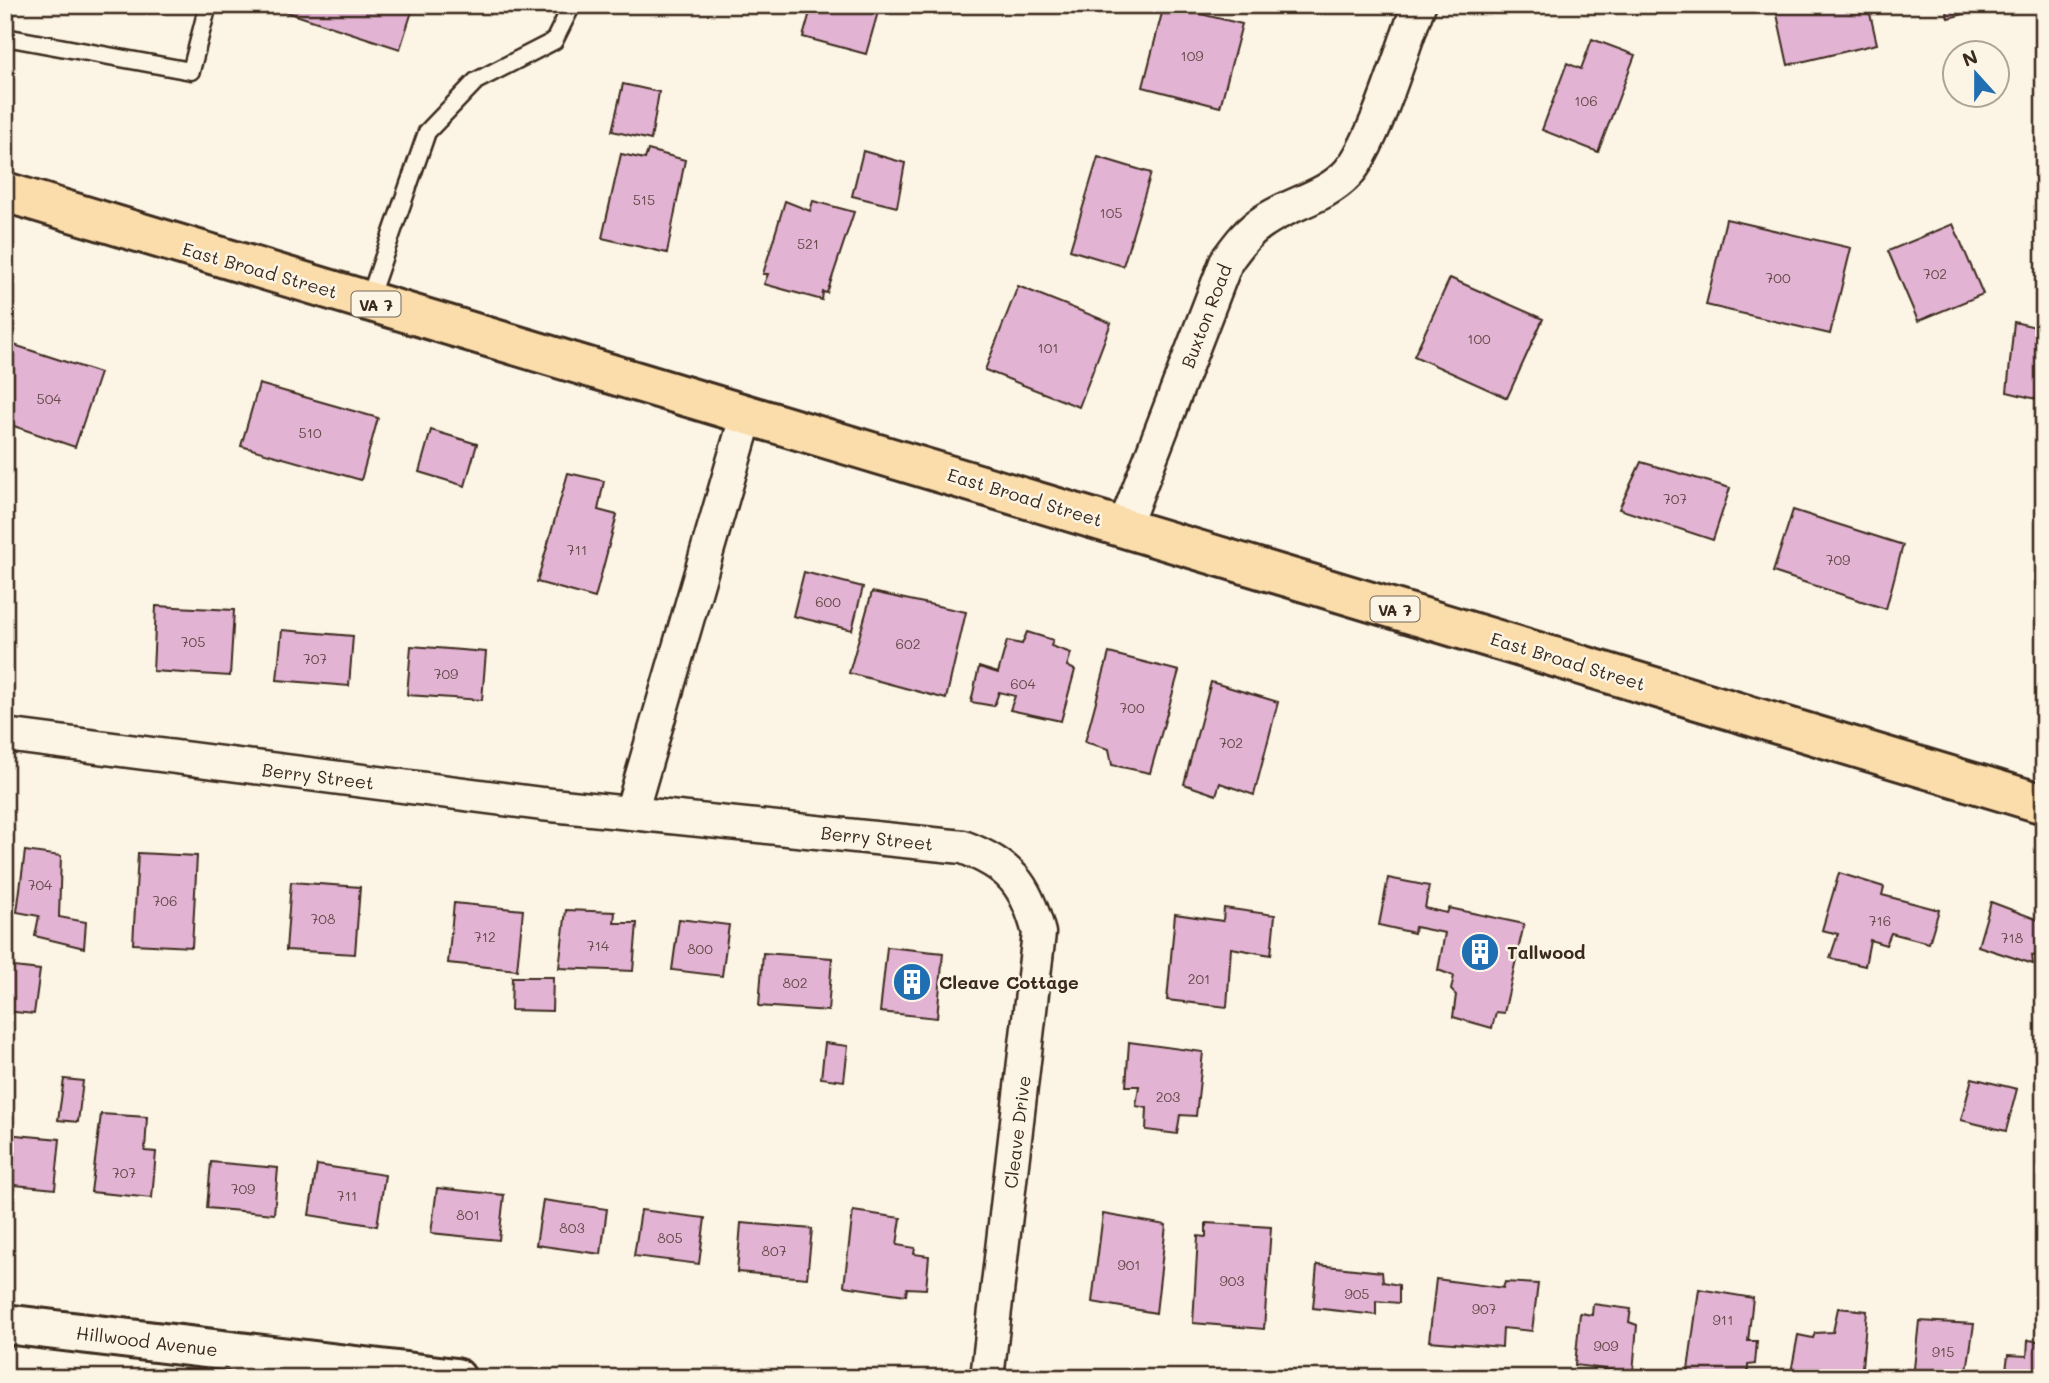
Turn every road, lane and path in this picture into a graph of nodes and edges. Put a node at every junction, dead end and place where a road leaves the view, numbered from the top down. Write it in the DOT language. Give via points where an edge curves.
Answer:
graph roads {
  1 [pos="208,5"];
  2 [pos="572,5"];
  3 [pos="1419,5"];
  4 [pos="5,37"];
  5 [pos="5,192"];
  6 [pos="368,302"];
  7 [pos="747,414"];
  8 [pos="1124,527"];
  9 [pos="5,735"];
  10 [pos="2044,804"];
  11 [pos="631,813"];
  12 [pos="1023,889"];
  13 [pos="5,1324"];
  14 [pos="360,1372"];
  15 [pos="456,1378"];
  16 [pos="987,1378"];
  1 -- 4 [label="lane" via="191,71"];
  2 -- 6 [label="lane" via="554,41 476,81 427,132"];
  3 -- 8 [label="street, Buxton Road" via="1365,146 1348,173 1328,190 1265,220 1245,235 1227,260"];
  5 -- 6 [label="main road, East Broad Street / VA 7"];
  6 -- 7 [label="main road, East Broad Street / VA 7"];
  7 -- 8 [label="main road, East Broad Street / VA 7"];
  7 -- 11 [label="street"];
  8 -- 10 [label="main road, East Broad Street / VA 7"];
  9 -- 11 [label="street, Berry Street"];
  11 -- 12 [label="street, Berry Street" via="963,846 991,858"];
  12 -- 16 [label="street, Cleave Drive" via="1039,933 1037,964"];
  13 -- 14 [label="main road, Hillwood Avenue"];
  14 -- 15 [label="main road, Hillwood Avenue"];
}
